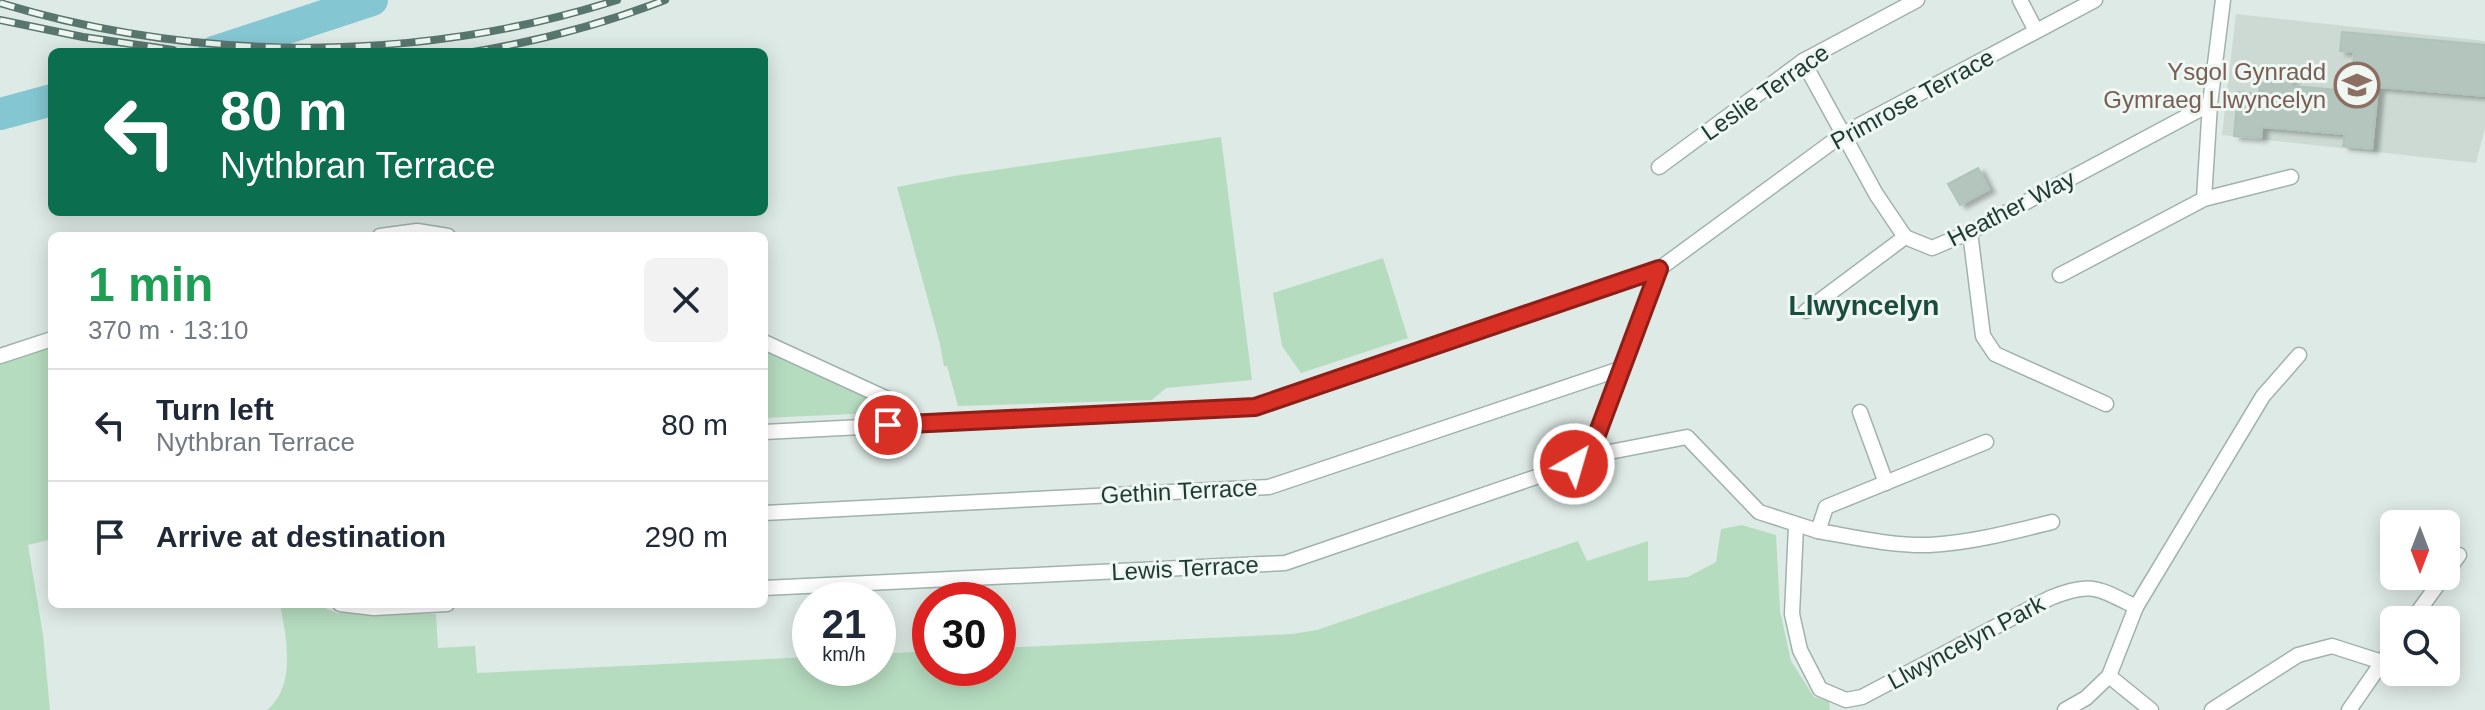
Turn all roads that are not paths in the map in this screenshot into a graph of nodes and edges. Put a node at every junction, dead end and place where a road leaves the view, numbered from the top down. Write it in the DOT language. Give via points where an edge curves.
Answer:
graph roads {
  1 [pos="1917,0"];
  2 [pos="2020,0"];
  3 [pos="2095,0"];
  4 [pos="2223,0"];
  5 [pos="2036,31"];
  6 [pos="1803,61"];
  7 [pos="2210,104"];
  8 [pos="1843,134"];
  9 [pos="1659,167"];
  10 [pos="2291,177"];
  11 [pos="2204,199"];
  12 [pos="1970,232"];
  13 [pos="1905,237"];
  14 [pos="1659,269"];
  15 [pos="2060,275"];
  16 [pos="1806,311"];
  17 [pos="48,340"];
  18 [pos="768,344"];
  19 [pos="2299,355"];
  20 [pos="0,356"];
  21 [pos="1623,368"];
  22 [pos="2106,404"];
  23 [pos="1860,412"];
  24 [pos="919,424"];
  25 [pos="768,432"];
  26 [pos="1986,442"];
  27 [pos="1589,456"];
  28 [pos="1886,483"];
  29 [pos="768,513"];
  30 [pos="2052,522"];
  31 [pos="1796,526"];
  32 [pos="1818,531"];
  33 [pos="768,588"];
  34 [pos="2136,607"];
  35 [pos="2380,661"];
  36 [pos="2380,665"];
  37 [pos="2109,676"];
  38 [pos="2065,710"];
  39 [pos="2151,710"];
  40 [pos="2212,710"];
  41 [pos="2349,710"];
  1 -- 6 [label="street, Leslie Terrace"];
  2 -- 5 [label="street"];
  3 -- 5 [label="street, Primrose Terrace"];
  4 -- 7 [label="street"];
  5 -- 8 [label="street, Primrose Terrace"];
  6 -- 8 [label="street"];
  6 -- 9 [label="street, Leslie Terrace"];
  7 -- 11 [label="street"];
  7 -- 12 [label="street, Heather Way"];
  8 -- 13 [label="street"];
  8 -- 14 [label="street, Primrose Terrace"];
  10 -- 11 [label="street"];
  11 -- 15 [label="street"];
  12 -- 13 [label="street, Heather Way" via="1932,248"];
  12 -- 22 [label="street" via="1983,336 1995,354"];
  13 -- 16 [label="street"];
  14 -- 21 [label="street"];
  14 -- 24 [label="street, Primrose Terrace" via="1255,407"];
  17 -- 20 [label="street"];
  18 -- 24 [label="street" via="901,405"];
  19 -- 34 [label="street" via="2263,396"];
  21 -- 27 [label="street"];
  21 -- 29 [label="street, Gethin Terrace" via="1269,487"];
  23 -- 28 [label="street"];
  24 -- 25 [label="street, Primrose Terrace"];
  26 -- 28 [label="street"];
  27 -- 31 [label="street, Lewis Terrace" via="1687,437 1759,512"];
  27 -- 33 [label="street, Lewis Terrace" via="1285,563"];
  28 -- 32 [label="street" via="1826,507"];
  30 -- 32 [label="street" via="1929,545"];
  31 -- 32 [label="street"];
  31 -- 34 [label="street, Llwyncelyn Park" via="1792,614 1800,650 1820,689 1846,700 1862,697 2077,587 2103,591"];
  34 -- 37 [label="street"];
  35 -- 40 [label="street" via="2332,646 2298,655"];
  36 -- 41 [label="street"];
  37 -- 38 [label="street"];
  37 -- 39 [label="street"];
}
